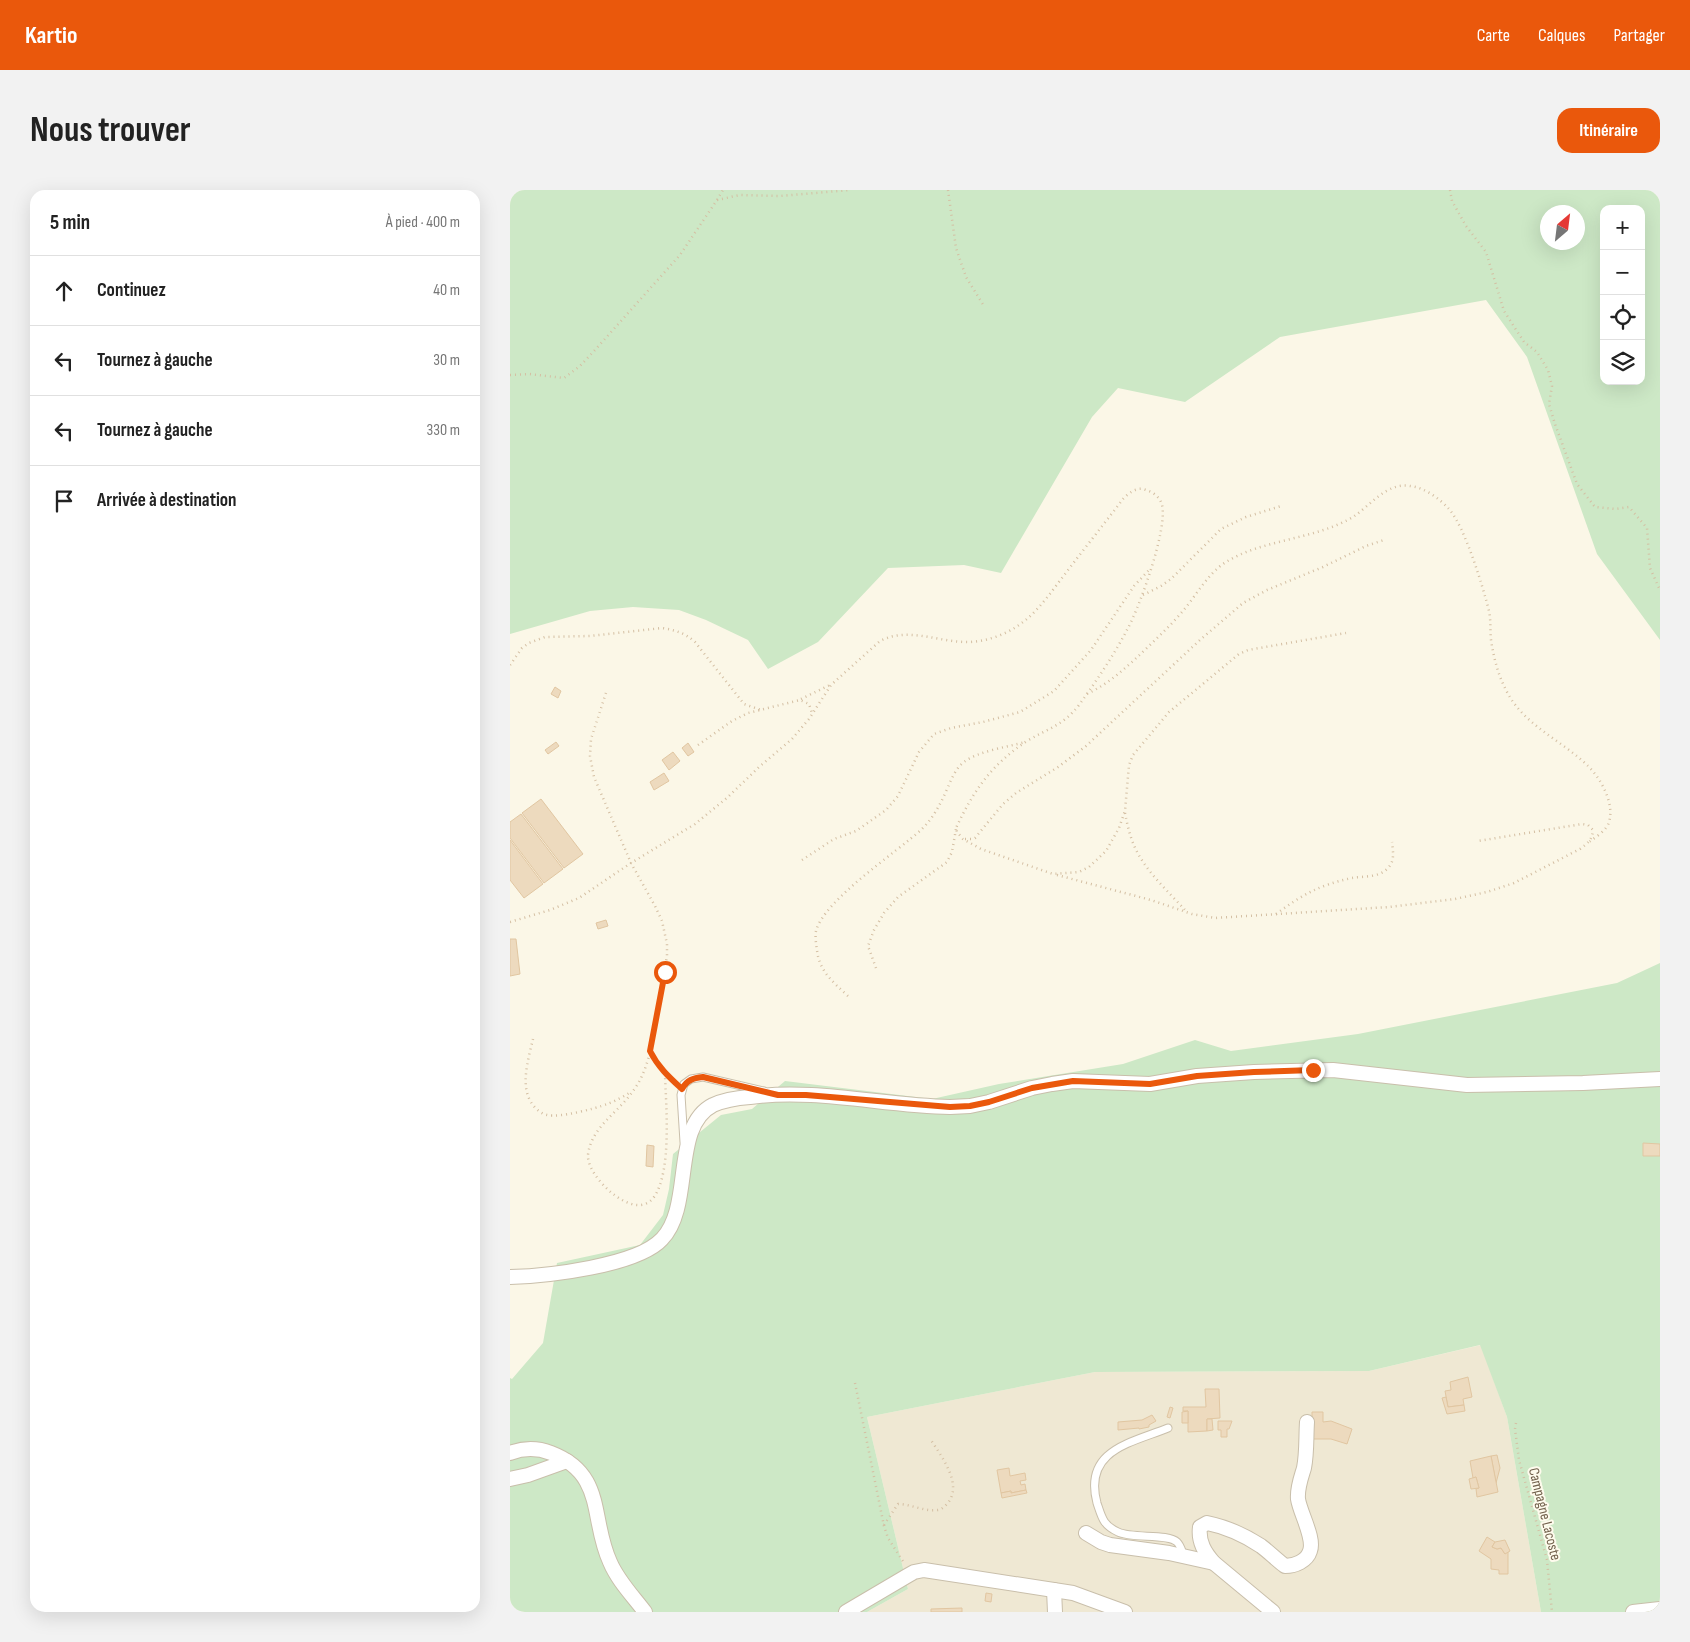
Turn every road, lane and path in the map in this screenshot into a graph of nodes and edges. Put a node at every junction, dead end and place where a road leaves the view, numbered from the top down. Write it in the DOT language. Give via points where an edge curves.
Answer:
graph roads {
  1 [pos="723,190"];
  2 [pos="850,190"];
  3 [pos="948,190"];
  4 [pos="1450,190"];
  5 [pos="717,200"];
  6 [pos="984,306"];
  7 [pos="510,375"];
  8 [pos="1281,506"];
  9 [pos="1384,540"];
  10 [pos="1150,569"];
  11 [pos="1660,590"];
  12 [pos="1143,595"];
  13 [pos="1346,633"];
  14 [pos="510,665"];
  15 [pos="831,685"];
  16 [pos="606,693"];
  17 [pos="1086,695"];
  18 [pos="800,700"];
  19 [pos="761,710"];
  20 [pos="812,715"];
  21 [pos="1027,741"];
  22 [pos="698,745"];
  23 [pos="1124,811"];
  24 [pos="956,828"];
  25 [pos="963,839"];
  26 [pos="1478,841"];
  27 [pos="1392,842"];
  28 [pos="1589,842"];
  29 [pos="802,860"];
  30 [pos="630,863"];
  31 [pos="1054,874"];
  32 [pos="1187,912"];
  33 [pos="1275,915"];
  34 [pos="510,922"];
  35 [pos="876,968"];
  36 [pos="848,996"];
  37 [pos="533,1039"];
  38 [pos="650,1051"];
  39 [pos="665,1074"];
  40 [pos="1660,1079"];
  41 [pos="682,1089"];
  42 [pos="633,1092"];
  43 [pos="778,1095"];
  44 [pos="686,1157"];
  45 [pos="510,1277"];
  46 [pos="855,1383"];
  47 [pos="1308,1422"];
  48 [pos="1516,1422"];
  49 [pos="1168,1428"];
  50 [pos="931,1440"];
  51 [pos="510,1453"];
  52 [pos="567,1461"];
  53 [pos="510,1479"];
  54 [pos="884,1526"];
  55 [pos="1086,1533"];
  56 [pos="1184,1556"];
  57 [pos="1214,1563"];
  58 [pos="914,1572"];
  59 [pos="1054,1590"];
  60 [pos="1660,1609"];
  61 [pos="646,1612"];
  62 [pos="846,1612"];
  63 [pos="1055,1612"];
  64 [pos="1125,1612"];
  65 [pos="1273,1612"];
  66 [pos="1552,1612"];
  67 [pos="1633,1612"];
  1 -- 5 [label="path"];
  2 -- 5 [label="path" via="780,196 740,195"];
  3 -- 6 [label="path" via="956,248 966,276"];
  4 -- 11 [label="path" via="1452,201 1466,226 1486,252 1504,312 1548,370 1552,386 1549,404 1577,484 1595,508 1629,507 1647,528 1650,568"];
  5 -- 7 [label="path" via="680,255 580,366 564,378"];
  8 -- 12 [label="path" via="1222,529 1171,579"];
  9 -- 25 [label="path" via="1243,603 1086,746 1016,793 975,838"];
  10 -- 12 [label="path"];
  10 -- 15 [label="path" via="1162,524 1162,508 1157,496 1143,488 1123,499 1041,605 1019,625 982,641 950,641 920,635 889,636"];
  10 -- 29 [label="path" via="1134,586 1091,650 1054,691 1020,712 934,734 919,752 898,796 886,810 856,831 834,839"];
  12 -- 17 [label="path" via="1116,650"];
  13 -- 23 [label="path" via="1248,650 1232,659 1169,712 1133,755 1128,770"];
  14 -- 19 [label="path" via="522,648 545,637 672,629 695,642 744,704"];
  15 -- 18 [label="path"];
  15 -- 20 [label="path"];
  16 -- 30 [label="path" via="591,738 591,767"];
  17 -- 21 [label="path" via="1068,718"];
  17 -- 28 [label="path" via="1107,684 1148,647 1226,562 1242,554 1328,528 1352,517 1390,489 1412,486 1439,500 1459,524 1489,613 1499,677 1511,700 1530,720 1589,766 1607,795 1609,823"];
  18 -- 19 [label="path"];
  18 -- 20 [label="path" via="806,701"];
  19 -- 22 [label="path" via="739,716"];
  20 -- 30 [label="path" via="792,739 710,813"];
  21 -- 24 [label="path" via="985,777"];
  21 -- 36 [label="path" via="965,761 954,774 934,815 834,903 822,919 816,931 818,959 827,977"];
  23 -- 31 [label="path" via="1119,828 1097,861 1083,870"];
  23 -- 32 [label="path" via="1133,844 1142,859"];
  24 -- 25 [label="path"];
  24 -- 35 [label="path" via="947,862 898,897 874,930 868,946"];
  25 -- 31 [label="path" via="981,849"];
  26 -- 28 [label="path" via="1582,824 1593,830"];
  27 -- 33 [label="path" via="1393,857 1390,867 1384,872 1323,886 1298,898"];
  28 -- 33 [label="path" via="1531,875 1487,892 1388,907"];
  30 -- 34 [label="path" via="565,905"];
  30 -- 38 [label="path" via="662,921 667,944"];
  31 -- 32 [label="path"];
  32 -- 33 [label="path" via="1215,918"];
  37 -- 42 [label="path" via="526,1073 528,1097 542,1114 553,1116 605,1105"];
  38 -- 39 [label="path"];
  38 -- 42 [label="path" via="646,1068"];
  39 -- 41 [label="path"];
  39 -- 42 [label="path" via="666,1137 661,1184 653,1199 644,1205 631,1205 620,1199 602,1182 589,1164 588,1157 594,1136"];
  40 -- 43 [label="street" via="1466,1085 1333,1070 1254,1072 1197,1076 1150,1084 1073,1081 1032,1088 989,1102 950,1107"];
  41 -- 43 [label="lane" via="691,1079 703,1077"];
  41 -- 44 [label="lane"];
  43 -- 44 [label="street" via="741,1098 708,1108 692,1127"];
  44 -- 45 [label="street" via="674,1217 667,1234 654,1247 617,1262 546,1275"];
  46 -- 54 [label="path"];
  47 -- 57 [label="street" via="1298,1498 1311,1544 1310,1553 1304,1560 1285,1566 1261,1546 1232,1529 1207,1523 1200,1528 1199,1535 1206,1554"];
  48 -- 66 [label="path, Campagne Lacoste" via="1519,1460 1547,1560"];
  49 -- 56 [label="lane" via="1111,1452 1098,1467 1094,1488 1103,1521 1108,1527 1120,1534 1170,1538 1179,1544"];
  50 -- 54 [label="path" via="952,1479 950,1500 938,1510 898,1504"];
  51 -- 52 [label="street" via="534,1449"];
  52 -- 53 [label="street" via="528,1476"];
  52 -- 61 [label="street" via="580,1471 590,1486 610,1562"];
  54 -- 58 [label="path" via="894,1549"];
  55 -- 56 [label="street" via="1110,1545"];
  56 -- 57 [label="street"];
  57 -- 65 [label="street"];
  58 -- 59 [label="street" via="924,1570"];
  58 -- 62 [label="street"];
  59 -- 63 [label="street"];
  59 -- 64 [label="street" via="1073,1593"];
  60 -- 67 [label="street"];
}
